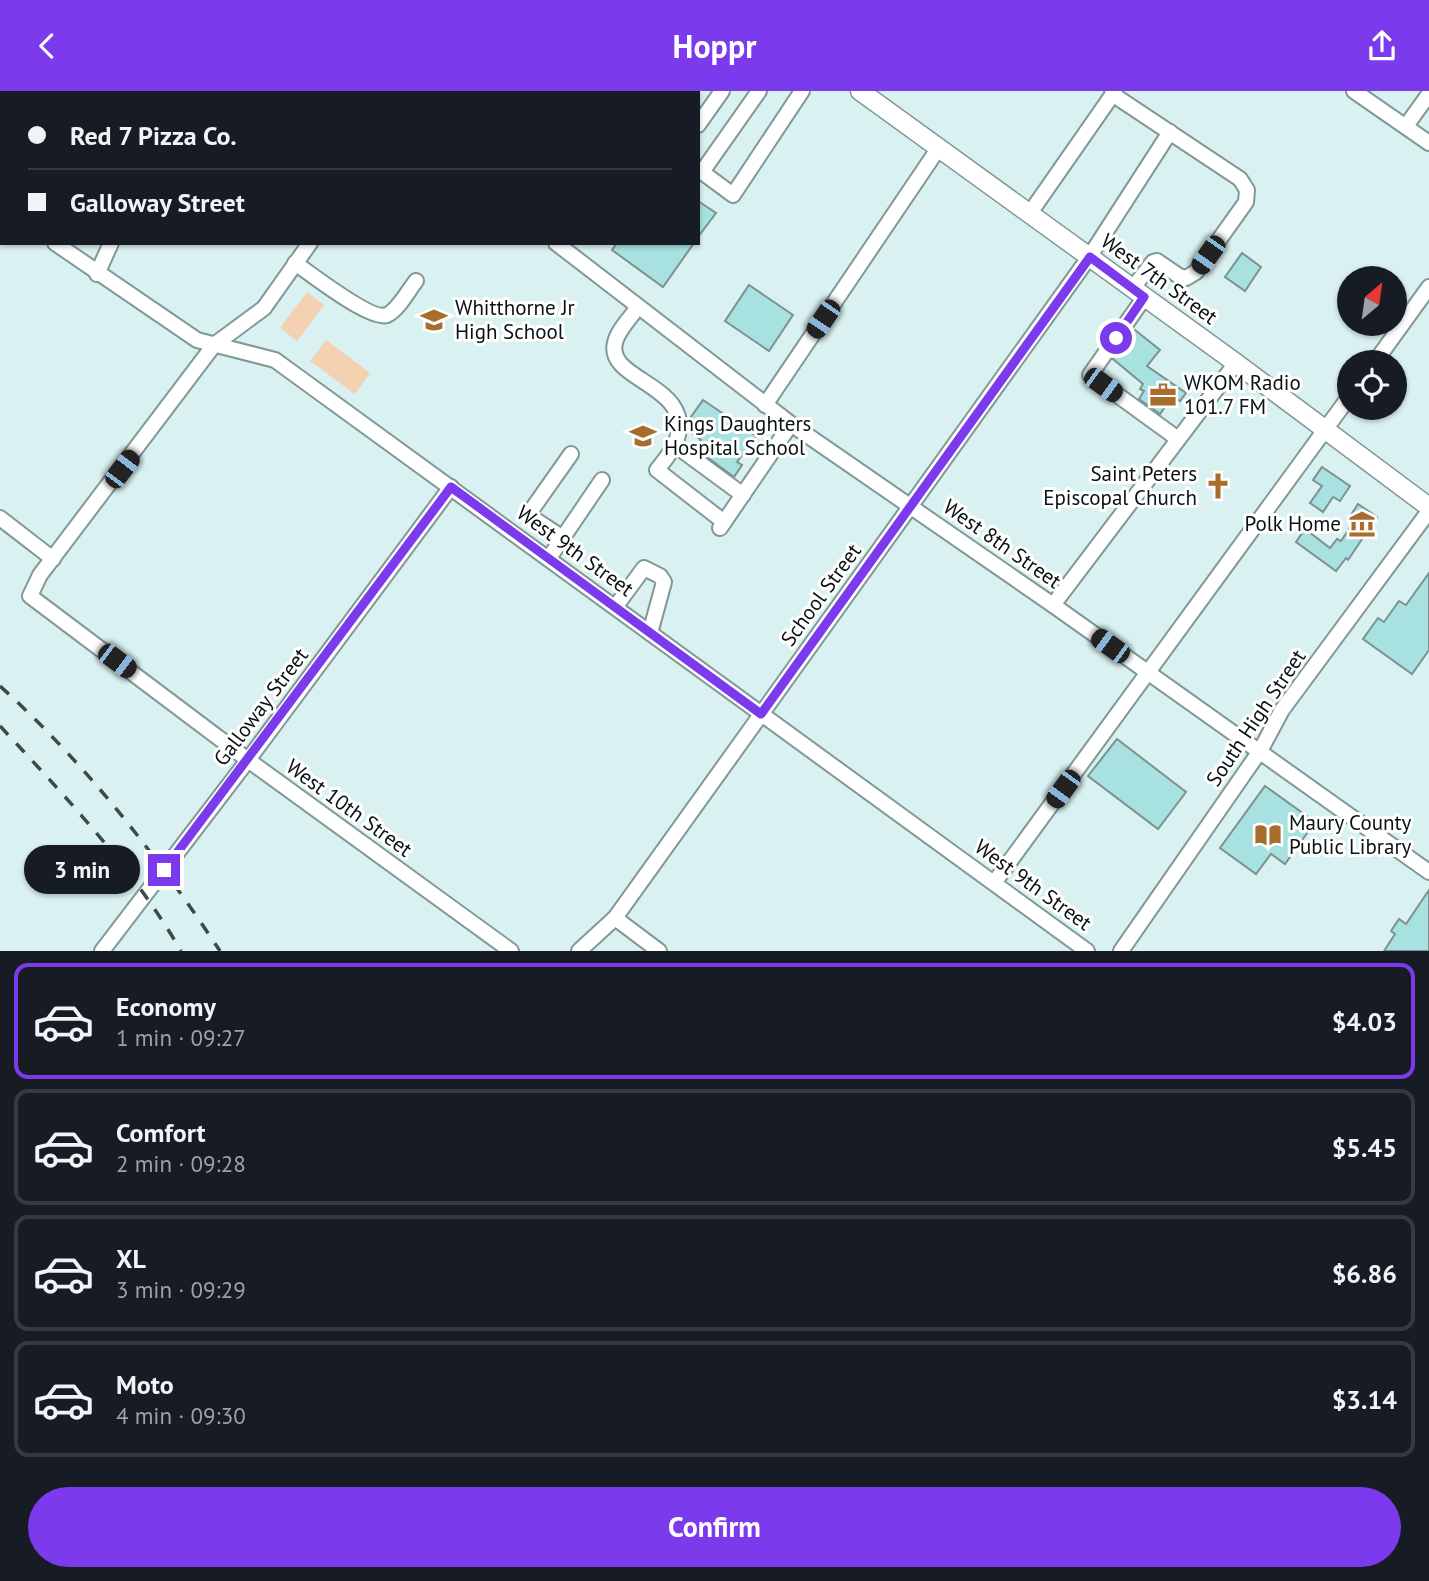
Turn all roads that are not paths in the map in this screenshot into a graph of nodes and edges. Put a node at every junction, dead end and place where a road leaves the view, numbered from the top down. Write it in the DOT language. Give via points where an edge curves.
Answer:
graph roads {
  1 [pos="722,91"];
  2 [pos="759,91"];
  3 [pos="860,91"];
  4 [pos="1354,91"];
  5 [pos="800,92"];
  6 [pos="1113,93"];
  7 [pos="1429,94"];
  8 [pos="700,122"];
  9 [pos="1406,126"];
  10 [pos="1170,132"];
  11 [pos="1429,143"];
  12 [pos="937,149"];
  13 [pos="700,171"];
  14 [pos="1030,213"];
  15 [pos="58,245"];
  16 [pos="110,245"];
  17 [pos="309,245"];
  18 [pos="559,245"];
  19 [pos="1090,257"];
  20 [pos="295,264"];
  21 [pos="97,274"];
  22 [pos="416,281"];
  23 [pos="1429,287"];
  24 [pos="1138,293"];
  25 [pos="638,307"];
  26 [pos="214,345"];
  27 [pos="1384,350"];
  28 [pos="1236,363"];
  29 [pos="765,405"];
  30 [pos="1337,414"];
  31 [pos="791,424"];
  32 [pos="1325,430"];
  33 [pos="1178,439"];
  34 [pos="674,445"];
  35 [pos="571,454"];
  36 [pos="602,480"];
  37 [pos="451,487"];
  38 [pos="743,495"];
  39 [pos="911,506"];
  40 [pos="1429,509"];
  41 [pos="0,519"];
  42 [pos="563,538"];
  43 [pos="550,558"];
  44 [pos="53,559"];
  45 [pos="1053,605"];
  46 [pos="616,606"];
  47 [pos="650,633"];
  48 [pos="1149,673"];
  49 [pos="761,714"];
  50 [pos="1260,751"];
  51 [pos="248,760"];
  52 [pos="1429,872"];
  53 [pos="994,883"];
  54 [pos="615,918"];
  55 [pos="102,951"];
  56 [pos="511,951"];
  57 [pos="579,951"];
  58 [pos="660,951"];
  59 [pos="1087,951"];
  60 [pos="1121,951"];
  1 -- 8 [label="street"];
  2 -- 13 [label="street"];
  3 -- 12 [label="main road, West 7th Street"];
  4 -- 9 [label="street"];
  5 -- 13 [label="street" via="733,195"];
  6 -- 10 [label="street"];
  6 -- 14 [label="street"];
  7 -- 9 [label="street"];
  9 -- 11 [label="street"];
  10 -- 19 [label="street, School Street"];
  10 -- 24 [label="street" via="1240,179 1247,190 1246,202 1196,272 1186,278 1157,261"];
  12 -- 14 [label="main road, West 7th Street"];
  12 -- 29 [label="street"];
  14 -- 19 [label="main road, West 7th Street"];
  15 -- 21 [label="street, West 9th Street"];
  16 -- 21 [label="street"];
  17 -- 20 [label="street"];
  18 -- 25 [label="street, West 8th Street"];
  19 -- 24 [label="main road, West 7th Street"];
  19 -- 39 [label="street, School Street"];
  20 -- 22 [label="street" via="379,316 389,314"];
  20 -- 26 [label="street" via="264,308"];
  21 -- 26 [label="street, West 9th Street" via="197,340"];
  23 -- 27 [label="street"];
  24 -- 28 [label="main road, West 7th Street"];
  24 -- 33 [label="street" via="1090,375"];
  25 -- 29 [label="street, West 8th Street"];
  25 -- 34 [label="street" via="615,342 614,352 620,363 673,403 678,413"];
  26 -- 37 [label="street, West 9th Street" via="275,360"];
  26 -- 44 [label="street"];
  28 -- 32 [label="main road, West 7th Street"];
  28 -- 33 [label="street"];
  29 -- 31 [label="street, West 8th Street"];
  30 -- 32 [label="street"];
  31 -- 38 [label="street"];
  31 -- 39 [label="street, West 8th Street"];
  32 -- 40 [label="main road, West 7th Street"];
  32 -- 48 [label="street"];
  33 -- 45 [label="street"];
  34 -- 38 [label="street"];
  34 -- 38 [label="street" via="657,470 722,526"];
  35 -- 42 [label="street" via="528,515"];
  36 -- 42 [label="street"];
  37 -- 43 [label="street, West 9th Street"];
  37 -- 51 [label="street, Galloway Street"];
  39 -- 45 [label="street, West 8th Street"];
  39 -- 49 [label="street, School Street"];
  40 -- 50 [label="street, South High Street" via="1282,711"];
  41 -- 44 [label="street"];
  42 -- 43 [label="street"];
  43 -- 46 [label="street, West 9th Street"];
  44 -- 51 [label="street, West 10th Street" via="30,596"];
  45 -- 48 [label="street, West 8th Street"];
  46 -- 47 [label="street, West 9th Street"];
  46 -- 47 [label="street" via="644,568 660,576 664,582"];
  47 -- 49 [label="street, West 9th Street"];
  48 -- 50 [label="street, West 8th Street"];
  48 -- 53 [label="street"];
  49 -- 53 [label="street, West 9th Street"];
  49 -- 54 [label="street, School Street"];
  50 -- 52 [label="street, West 8th Street"];
  50 -- 60 [label="street, South High Street"];
  51 -- 55 [label="street, Galloway Street"];
  51 -- 56 [label="street, West 10th Street"];
  53 -- 59 [label="street, West 9th Street"];
  54 -- 57 [label="street, School Street"];
  54 -- 58 [label="street"];
}
